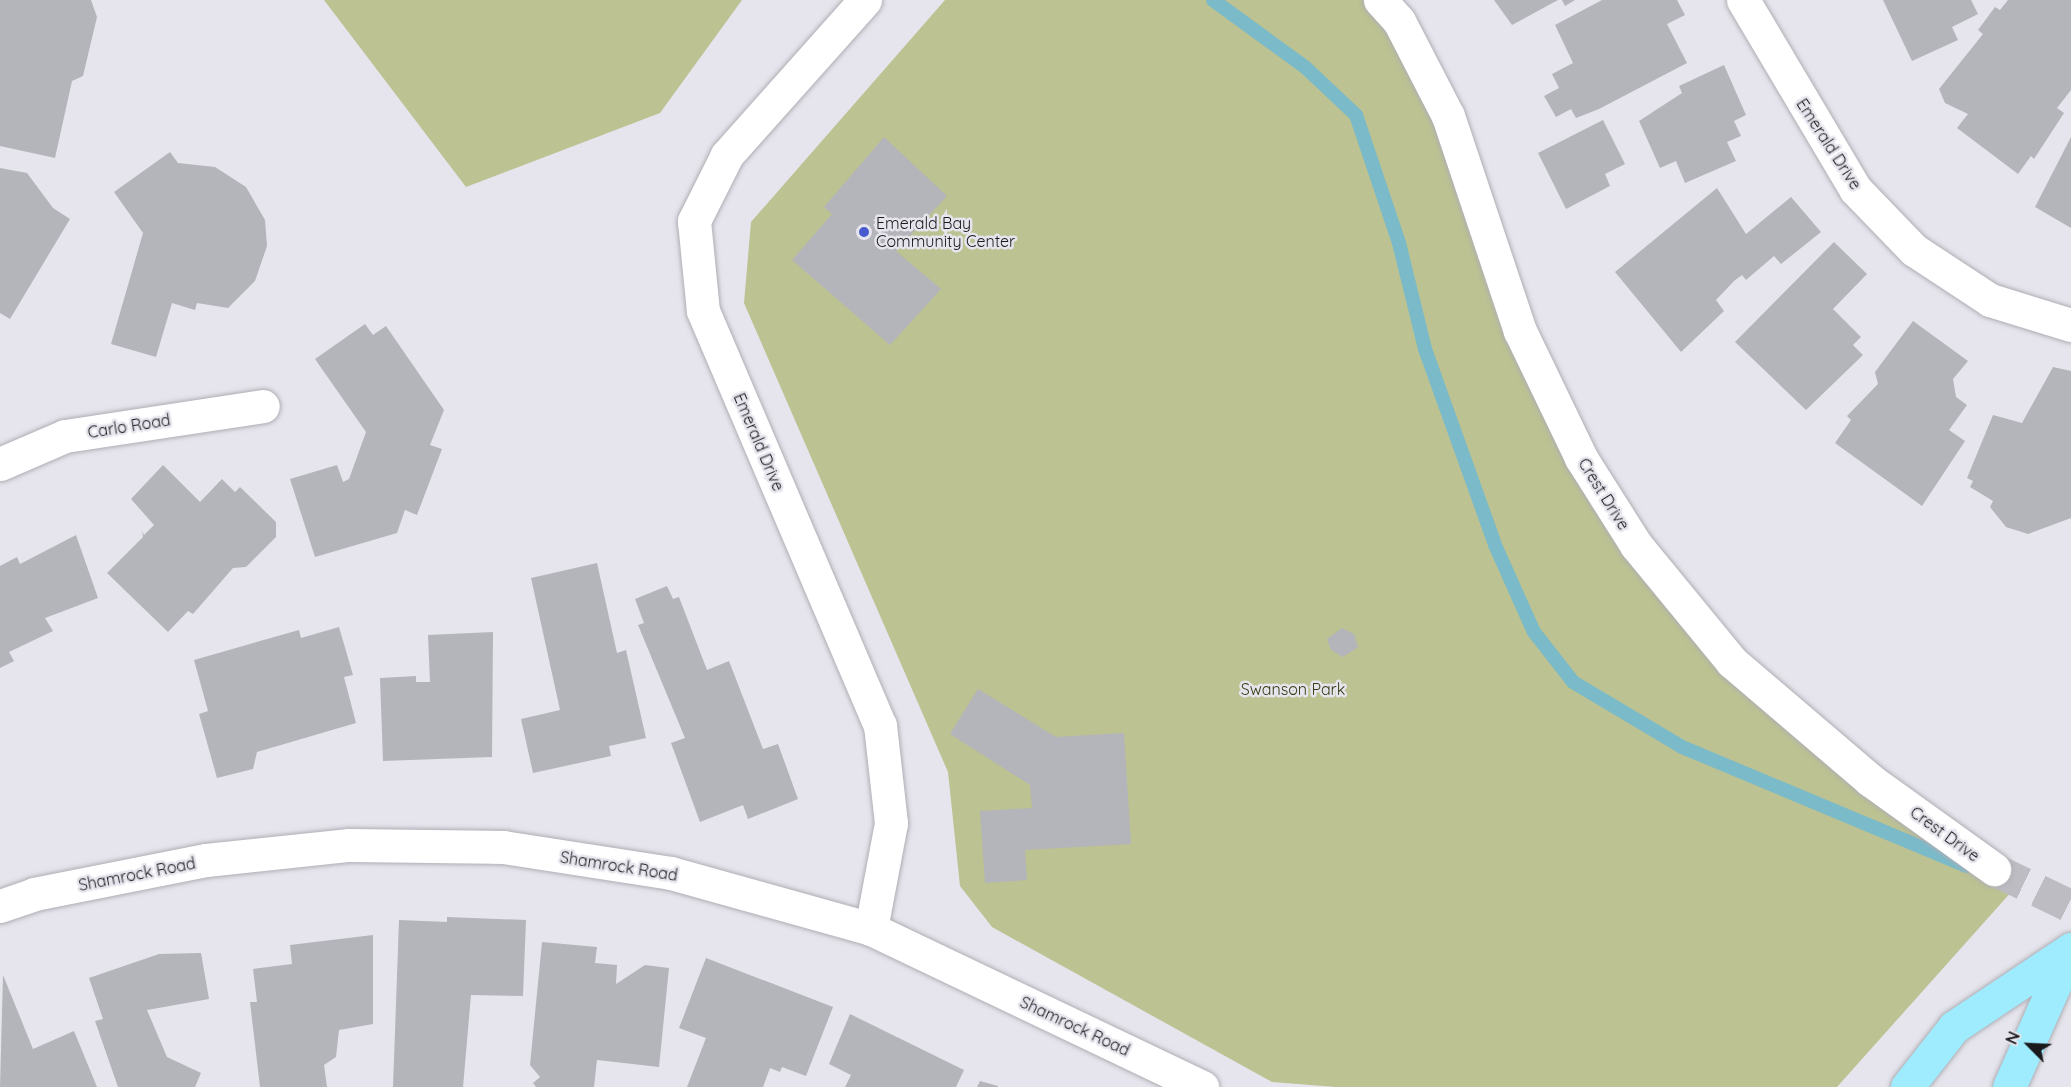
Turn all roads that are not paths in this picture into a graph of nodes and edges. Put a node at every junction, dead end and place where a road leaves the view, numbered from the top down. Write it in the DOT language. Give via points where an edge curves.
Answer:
graph roads {
  1 [pos="865,0"];
  2 [pos="1380,0"];
  3 [pos="1743,0"];
  4 [pos="2071,325"];
  5 [pos="263,405"];
  6 [pos="0,464"];
  7 [pos="1994,869"];
  8 [pos="0,906"];
  9 [pos="871,929"];
  10 [pos="2071,949"];
  11 [pos="1193,1085"];
  12 [pos="1907,1087"];
  13 [pos="2009,1087"];
  1 -- 9 [label="street, Emerald Drive" via="727,155 694,221 703,311 880,725 891,823"];
  2 -- 7 [label="street, Crest Drive" via="1399,21 1448,116 1520,331 1581,458 1636,545 1732,662 1870,780"];
  3 -- 4 [label="street, Emerald Drive" via="1855,189 1914,250 1990,300"];
  5 -- 6 [label="street, Carlo Road" via="65,436"];
  8 -- 9 [label="street, Shamrock Road" via="34,894 206,860 349,845 503,847 671,873"];
  9 -- 11 [label="street, Shamrock Road"];
  10 -- 12 [label="highway" via="1954,1027"];
  10 -- 13 [label="highway"];
}
